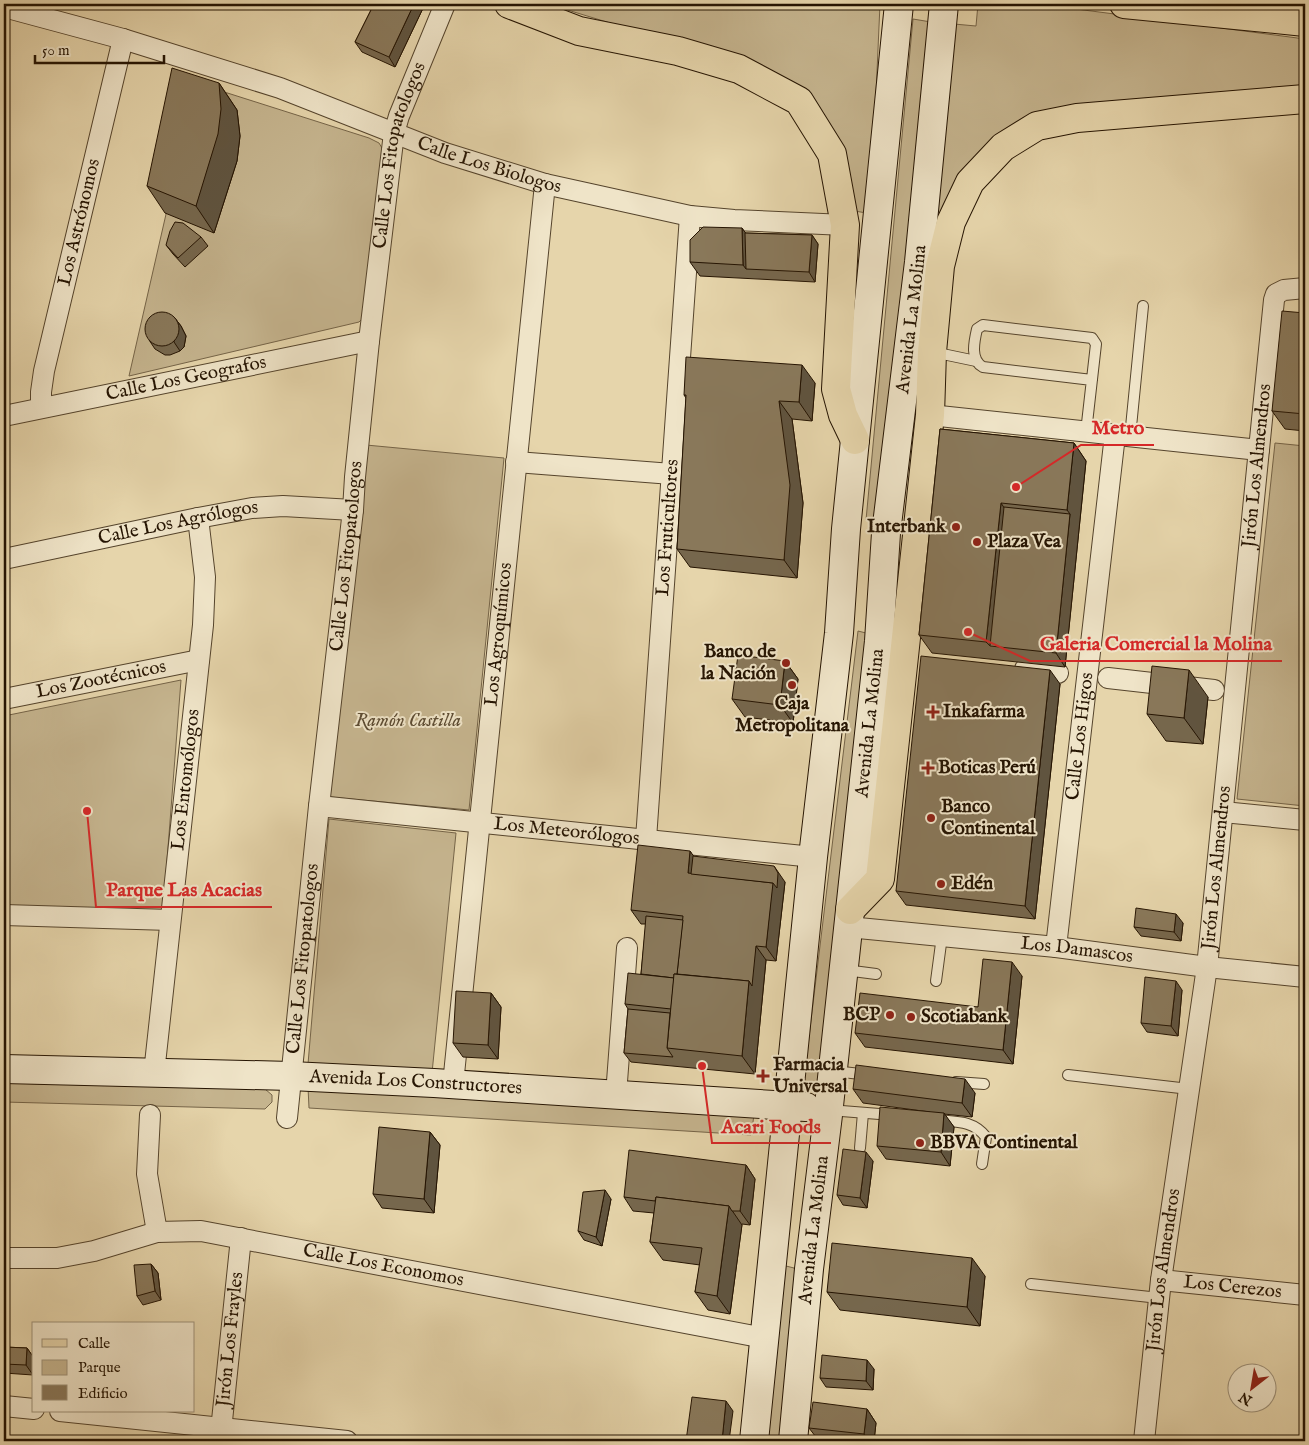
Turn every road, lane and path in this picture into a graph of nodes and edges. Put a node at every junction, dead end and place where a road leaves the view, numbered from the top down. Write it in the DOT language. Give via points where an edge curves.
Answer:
graph roads {
  1 [pos="445,4"];
  2 [pos="509,4"];
  3 [pos="899,4"];
  4 [pos="944,4"];
  5 [pos="1124,4"];
  6 [pos="4,7"];
  7 [pos="1305,22"];
  8 [pos="123,39"];
  9 [pos="1305,99"];
  10 [pos="394,133"];
  11 [pos="545,184"];
  12 [pos="690,216"];
  13 [pos="845,225"];
  14 [pos="1305,288"];
  15 [pos="1143,306"];
  16 [pos="369,341"];
  17 [pos="920,350"];
  18 [pos="976,361"];
  19 [pos="1092,380"];
  20 [pos="41,407"];
  21 [pos="930,415"];
  22 [pos="4,416"];
  23 [pos="1086,432"];
  24 [pos="1122,436"];
  25 [pos="855,440"];
  26 [pos="1258,450"];
  27 [pos="516,462"];
  28 [pos="672,474"];
  29 [pos="922,490"];
  30 [pos="353,510"];
  31 [pos="198,518"];
  32 [pos="884,558"];
  33 [pos="4,559"];
  34 [pos="839,633"];
  35 [pos="879,641"];
  36 [pos="199,660"];
  37 [pos="1002,667"];
  38 [pos="1058,673"];
  39 [pos="1108,678"];
  40 [pos="1214,690"];
  41 [pos="4,699"];
  42 [pos="319,806"];
  43 [pos="1223,812"];
  44 [pos="1305,820"];
  45 [pos="479,822"];
  46 [pos="646,839"];
  47 [pos="813,857"];
  48 [pos="4,915"];
  49 [pos="849,919"];
  50 [pos="170,920"];
  51 [pos="942,936"];
  52 [pos="1056,947"];
  53 [pos="627,948"];
  54 [pos="1207,967"];
  55 [pos="844,970"];
  56 [pos="876,974"];
  57 [pos="1305,978"];
  58 [pos="936,981"];
  59 [pos="4,1068"];
  60 [pos="833,1071"];
  61 [pos="154,1072"];
  62 [pos="1068,1075"];
  63 [pos="291,1076"];
  64 [pos="882,1076"];
  65 [pos="947,1081"];
  66 [pos="453,1084"];
  67 [pos="984,1084"];
  68 [pos="1189,1089"];
  69 [pos="616,1095"];
  70 [pos="789,1106"];
  71 [pos="828,1110"];
  72 [pos="863,1112"];
  73 [pos="150,1115"];
  74 [pos="906,1117"];
  75 [pos="287,1118"];
  76 [pos="924,1119"];
  77 [pos="860,1148"];
  78 [pos="784,1149"];
  79 [pos="823,1152"];
  80 [pos="982,1164"];
  81 [pos="156,1232"];
  82 [pos="241,1238"];
  83 [pos="4,1258"];
  84 [pos="772,1267"];
  85 [pos="809,1268"];
  86 [pos="1031,1284"];
  87 [pos="1160,1289"];
  88 [pos="1305,1295"];
  89 [pos="764,1338"];
  90 [pos="4,1406"];
  91 [pos="32,1409"];
  92 [pos="67,1412"];
  93 [pos="220,1434"];
  94 [pos="347,1441"];
  95 [pos="754,1441"];
  96 [pos="793,1441"];
  97 [pos="1144,1441"];
  1 -- 10 [label="street, Calle Los Fitopatologos"];
  2 -- 13 [label="main road" via="579,31 678,51 739,69 799,101 832,154"];
  3 -- 25 [label="main road, Avenida La Molina"];
  4 -- 17 [label="main road, Avenida La Molina" via="919,262"];
  5 -- 7 [label="main road"];
  6 -- 8 [label="street, Calle Los Biologos"];
  8 -- 10 [label="street, Calle Los Biologos" via="280,88"];
  8 -- 20 [label="street, Los Astrónomos" via="44,371"];
  9 -- 17 [label="main road" via="1077,118 1037,126 1003,147 970,182 950,222"];
  10 -- 11 [label="street, Calle Los Biologos" via="475,164"];
  10 -- 16 [label="street, Calle Los Fitopatologos"];
  11 -- 12 [label="street, Calle Los Biologos"];
  11 -- 27 [label="street, Los Agroquímicos"];
  12 -- 13 [label="street, Calle Los Biologos"];
  12 -- 28 [label="street, Los Fruticultores"];
  13 -- 25 [label="main road" via="836,389 841,410"];
  14 -- 26 [label="street, Jirón Los Almendros" via="1284,290 1276,294 1274,300"];
  15 -- 24 [label="lane"];
  16 -- 20 [label="street, Calle Los Geografos"];
  16 -- 30 [label="street, Calle Los Fitopatologos"];
  17 -- 18 [label="lane"];
  17 -- 21 [label="main road"];
  17 -- 32 [label="main road, Avenida La Molina"];
  18 -- 19 [label="lane" via="984,367"];
  18 -- 19 [label="lane" via="977,329 983,325 1085,336 1096,344"];
  19 -- 23 [label="lane"];
  20 -- 22 [label="street, Calle Los Geografos"];
  21 -- 23 [label="street"];
  21 -- 29 [label="main road"];
  23 -- 24 [label="street"];
  24 -- 26 [label="street"];
  24 -- 52 [label="street, Calle Los Higos"];
  25 -- 34 [label="main road, Avenida La Molina"];
  26 -- 43 [label="street, Jirón Los Almendros"];
  27 -- 28 [label="street"];
  27 -- 45 [label="street, Los Agroquímicos"];
  28 -- 46 [label="street, Los Fruticultores"];
  29 -- 32 [label="main road"];
  29 -- 49 [label="main road" via="912,657 880,879"];
  30 -- 31 [label="street, Calle Los Agrólogos" via="267,506"];
  30 -- 42 [label="street, Calle Los Fitopatologos"];
  31 -- 33 [label="street, Calle Los Agrólogos"];
  31 -- 36 [label="street, Los Entomólogos" via="205,577"];
  32 -- 35 [label="main road, Avenida La Molina"];
  34 -- 35 [label="main road" via="840,644 846,653 855,657 866,656"];
  34 -- 47 [label="main road, Avenida La Molina"];
  35 -- 49 [label="main road, Avenida La Molina"];
  36 -- 41 [label="street, Los Zootécnicos"];
  36 -- 50 [label="street, Los Entomólogos"];
  37 -- 38 [label="street"];
  39 -- 40 [label="street"];
  42 -- 45 [label="street, Los Meteorólogos"];
  42 -- 63 [label="street, Calle Los Fitopatologos"];
  43 -- 44 [label="street"];
  43 -- 54 [label="street, Jirón Los Almendros"];
  45 -- 46 [label="street, Los Meteorólogos"];
  45 -- 66 [label="street, Los Agroquímicos"];
  46 -- 47 [label="street, Los Meteorólogos"];
  47 -- 70 [label="main road, Avenida La Molina"];
  48 -- 50 [label="street"];
  49 -- 51 [label="street, Los Damascos"];
  49 -- 55 [label="main road, Avenida La Molina"];
  50 -- 61 [label="street, Los Entomólogos"];
  51 -- 52 [label="street, Los Damascos"];
  51 -- 58 [label="lane"];
  52 -- 54 [label="street, Los Damascos"];
  53 -- 69 [label="street"];
  54 -- 57 [label="street, Los Damascos"];
  54 -- 68 [label="street, Jirón Los Almendros"];
  55 -- 56 [label="lane"];
  55 -- 60 [label="main road, Avenida La Molina"];
  59 -- 61 [label="main road, Avenida Los Constructores"];
  60 -- 64 [label="lane"];
  60 -- 71 [label="main road, Avenida La Molina"];
  61 -- 63 [label="main road, Avenida Los Constructores"];
  62 -- 68 [label="lane"];
  63 -- 66 [label="main road, Avenida Los Constructores"];
  63 -- 75 [label="street, Calle Los Fitopatologos"];
  65 -- 67 [label="lane"];
  66 -- 69 [label="main road, Avenida Los Constructores"];
  68 -- 87 [label="street, Jirón Los Almendros"];
  69 -- 70 [label="main road, Avenida Los Constructores"];
  70 -- 71 [label="main road, Avenida Los Constructores"];
  70 -- 78 [label="main road, Avenida La Molina"];
  71 -- 72 [label="lane"];
  71 -- 79 [label="main road, Avenida La Molina"];
  72 -- 74 [label="lane"];
  72 -- 77 [label="lane"];
  73 -- 81 [label="street" via="147,1174"];
  76 -- 80 [label="lane" via="980,1128 986,1137"];
  78 -- 79 [label="main road"];
  78 -- 84 [label="main road, Avenida La Molina"];
  79 -- 85 [label="main road, Avenida La Molina"];
  81 -- 82 [label="street, Calle Los Economos" via="201,1231"];
  81 -- 83 [label="street, Calle Los Economos" via="81,1255"];
  82 -- 89 [label="street, Calle Los Economos"];
  82 -- 93 [label="street, Jirón Los Frayles"];
  84 -- 85 [label="main road" via="777,1258 786,1253 796,1253 805,1259"];
  84 -- 89 [label="main road, Avenida La Molina"];
  85 -- 96 [label="main road, Avenida La Molina"];
  86 -- 87 [label="lane"];
  87 -- 88 [label="street, Los Cerezos"];
  87 -- 97 [label="street, Jirón Los Almendros"];
  89 -- 95 [label="main road, Avenida La Molina"];
  90 -- 91 [label="street"];
  92 -- 93 [label="street"];
  93 -- 94 [label="street"];
}
